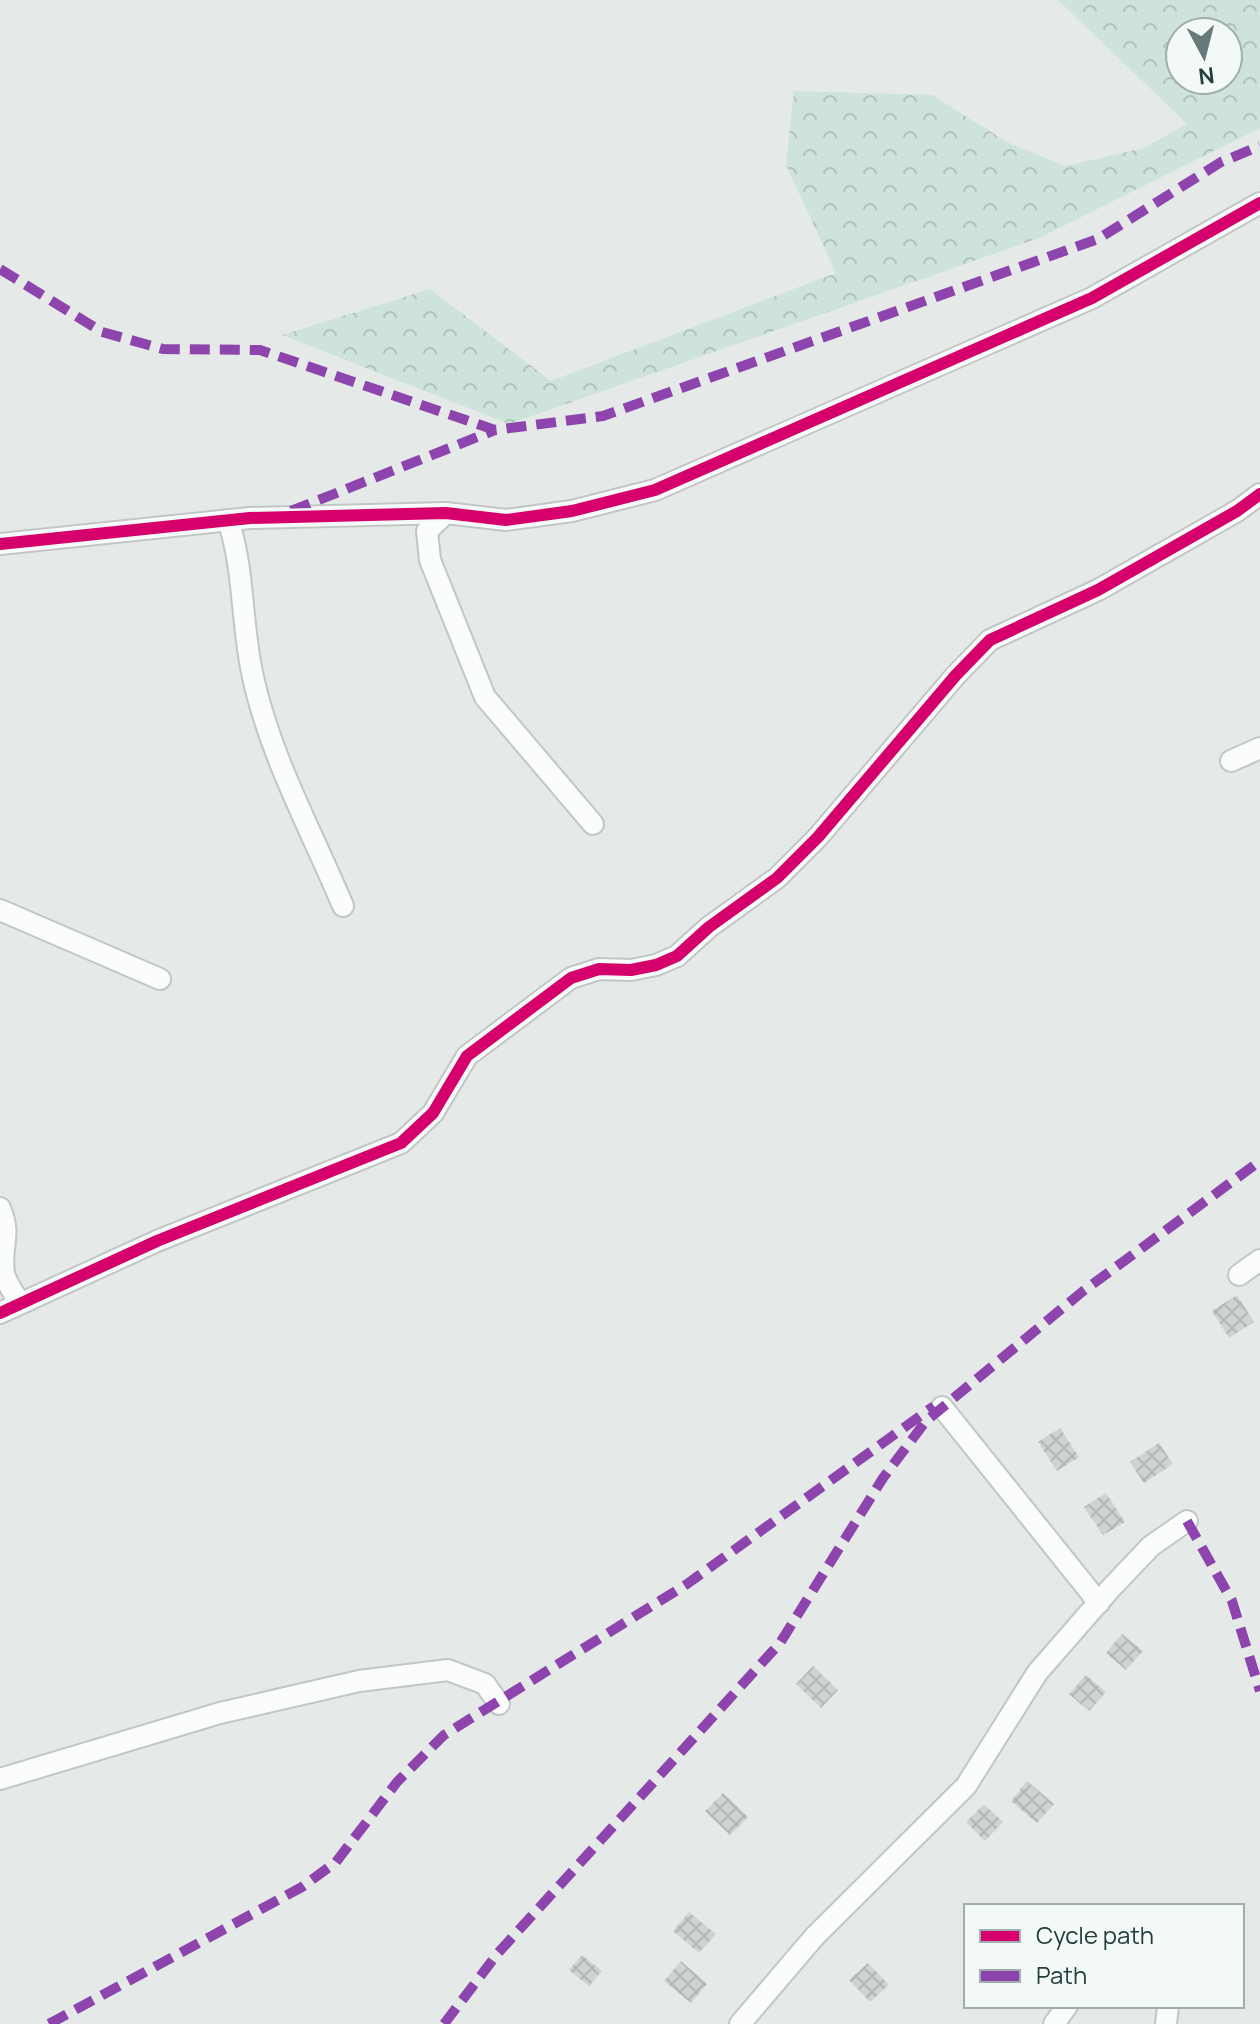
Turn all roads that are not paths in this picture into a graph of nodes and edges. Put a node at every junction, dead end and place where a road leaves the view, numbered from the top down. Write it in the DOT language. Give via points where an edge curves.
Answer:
graph roads {
  1 [pos="1260,203"];
  2 [pos="1260,494"];
  3 [pos="446,513"];
  4 [pos="228,520"];
  5 [pos="0,544"];
  6 [pos="1260,748"];
  7 [pos="1231,761"];
  8 [pos="593,824"];
  9 [pos="343,906"];
  10 [pos="0,910"];
  11 [pos="160,979"];
  12 [pos="0,1208"];
  13 [pos="1260,1260"];
  14 [pos="1239,1275"];
  15 [pos="19,1302"];
  16 [pos="0,1313"];
  17 [pos="942,1407"];
  18 [pos="1187,1521"];
  19 [pos="1099,1603"];
  20 [pos="499,1704"];
  21 [pos="0,1779"];
  22 [pos="740,2024"];
  1 -- 3 [label="street" via="1092,298 655,490 572,511 506,520"];
  2 -- 15 [label="street" via="1098,590 990,640 777,878 677,956 656,965 599,969 571,978 467,1056 433,1113 401,1143"];
  3 -- 4 [label="street"];
  3 -- 8 [label="street" via="427,531 430,560 485,697"];
  4 -- 5 [label="street"];
  4 -- 9 [label="street" via="238,552 253,677 277,750"];
  6 -- 7 [label="street"];
  10 -- 11 [label="street"];
  12 -- 15 [label="street" via="8,1226 4,1276"];
  13 -- 14 [label="street"];
  15 -- 16 [label="street"];
  17 -- 19 [label="street"];
  18 -- 19 [label="street" via="1151,1546"];
  19 -- 22 [label="street" via="1037,1673 966,1786 815,1936"];
  20 -- 21 [label="street" via="485,1684 448,1670 359,1681 220,1713"];
}
